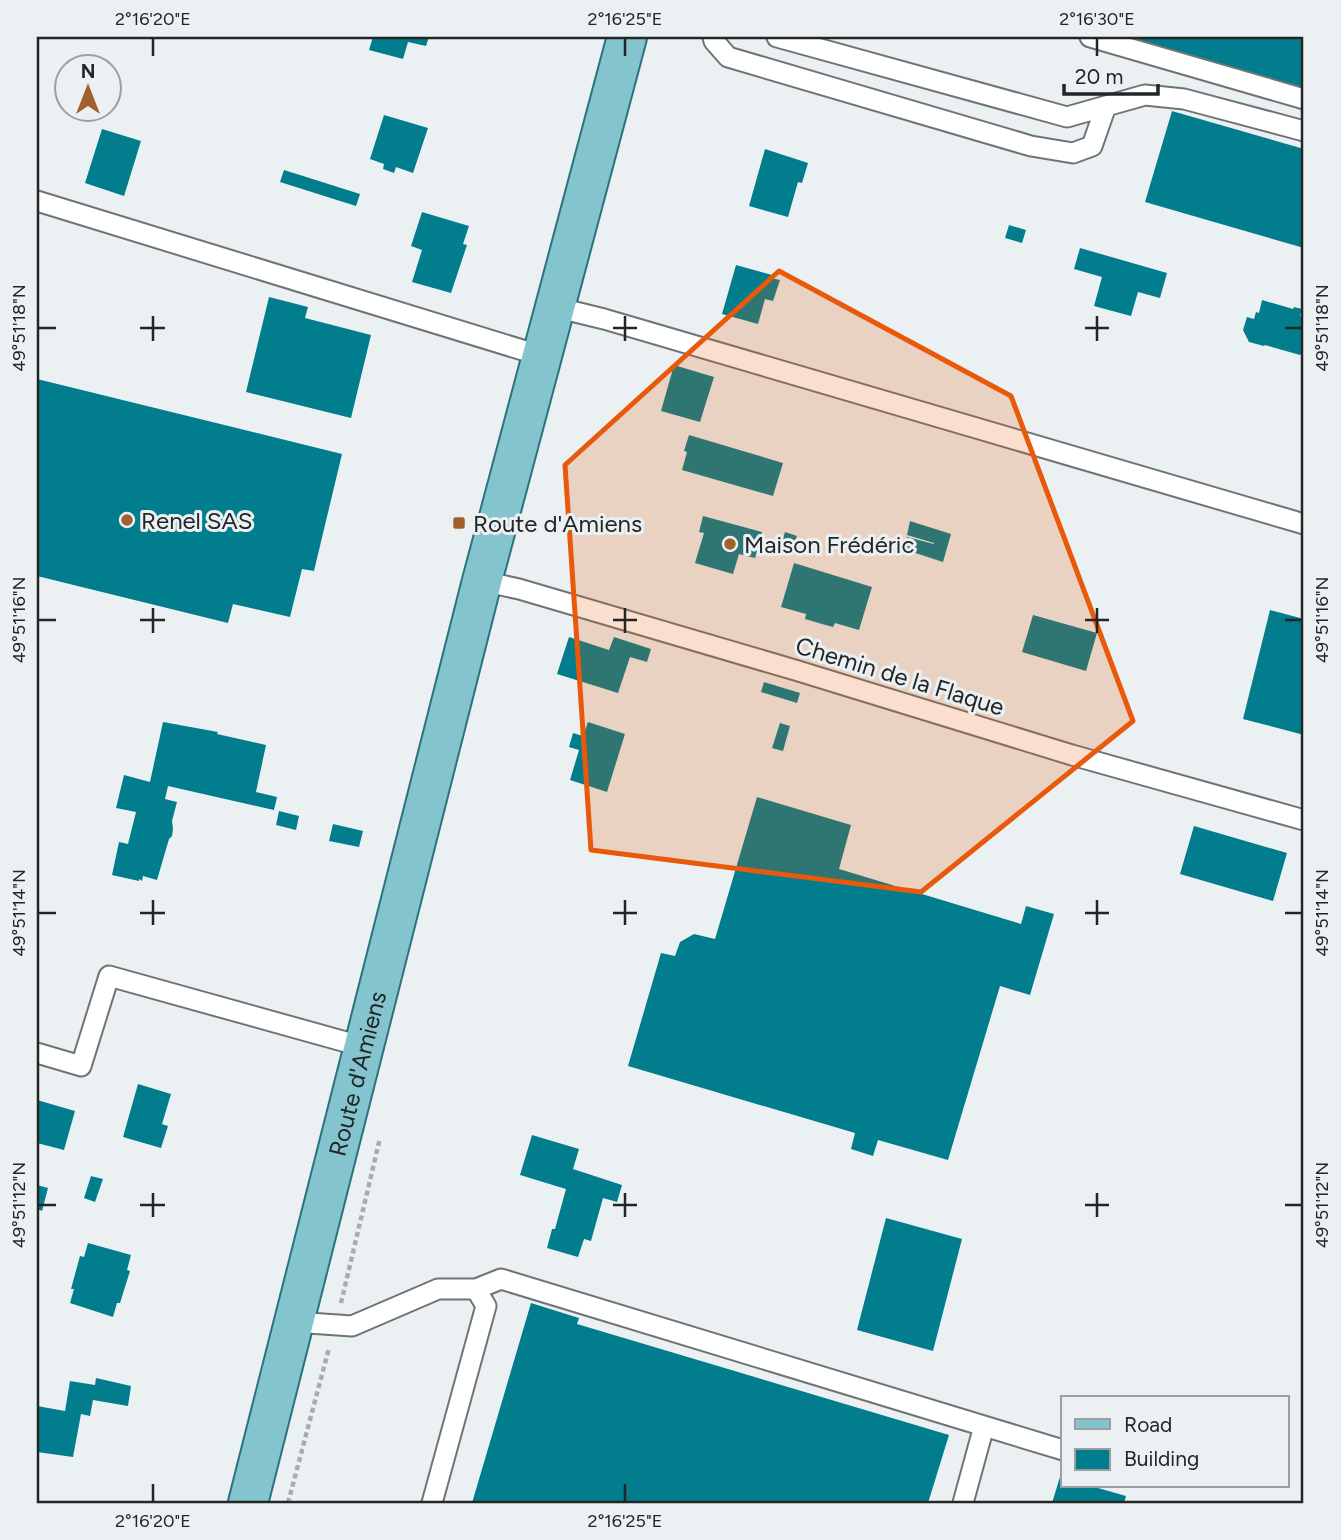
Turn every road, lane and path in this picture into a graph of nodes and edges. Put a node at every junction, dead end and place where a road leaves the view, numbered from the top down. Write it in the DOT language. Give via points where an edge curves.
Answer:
graph roads {
  1 [pos="627,37"];
  2 [pos="713,37"];
  3 [pos="777,37"];
  4 [pos="1090,37"];
  5 [pos="1304,100"];
  6 [pos="1106,106"];
  7 [pos="1304,131"];
  8 [pos="37,201"];
  9 [pos="555,307"];
  10 [pos="541,356"];
  11 [pos="1304,524"];
  12 [pos="482,581"];
  13 [pos="1304,820"];
  14 [pos="364,1047"];
  15 [pos="37,1053"];
  16 [pos="382,1129"];
  17 [pos="476,1289"];
  18 [pos="294,1322"];
  19 [pos="335,1324"];
  20 [pos="984,1426"];
  21 [pos="1061,1449"];
  22 [pos="248,1503"];
  23 [pos="288,1503"];
  24 [pos="432,1503"];
  25 [pos="963,1503"];
  1 -- 9 [label="main road, Route d'Amiens"];
  2 -- 6 [label="lane" via="728,57 1031,146 1073,153 1092,146"];
  3 -- 6 [label="lane" via="1067,117"];
  4 -- 5 [label="lane"];
  6 -- 7 [label="lane" via="1145,95 1184,99"];
  8 -- 10 [label="lane"];
  9 -- 10 [label="main road, Route d'Amiens"];
  9 -- 11 [label="lane"];
  10 -- 12 [label="main road, Route d'Amiens"];
  12 -- 13 [label="lane, Chemin de la Flaque"];
  12 -- 14 [label="main road, Route d'Amiens"];
  14 -- 15 [label="lane" via="109,976 81,1066"];
  14 -- 18 [label="main road, Route d'Amiens"];
  16 -- 19 [label="path"];
  17 -- 19 [label="lane" via="439,1289 352,1326"];
  17 -- 20 [label="lane" via="501,1279"];
  17 -- 24 [label="lane" via="486,1306"];
  18 -- 19 [label="lane"];
  18 -- 22 [label="main road, Route d'Amiens"];
  19 -- 23 [label="path"];
  20 -- 21 [label="lane"];
  20 -- 25 [label="lane"];
}
